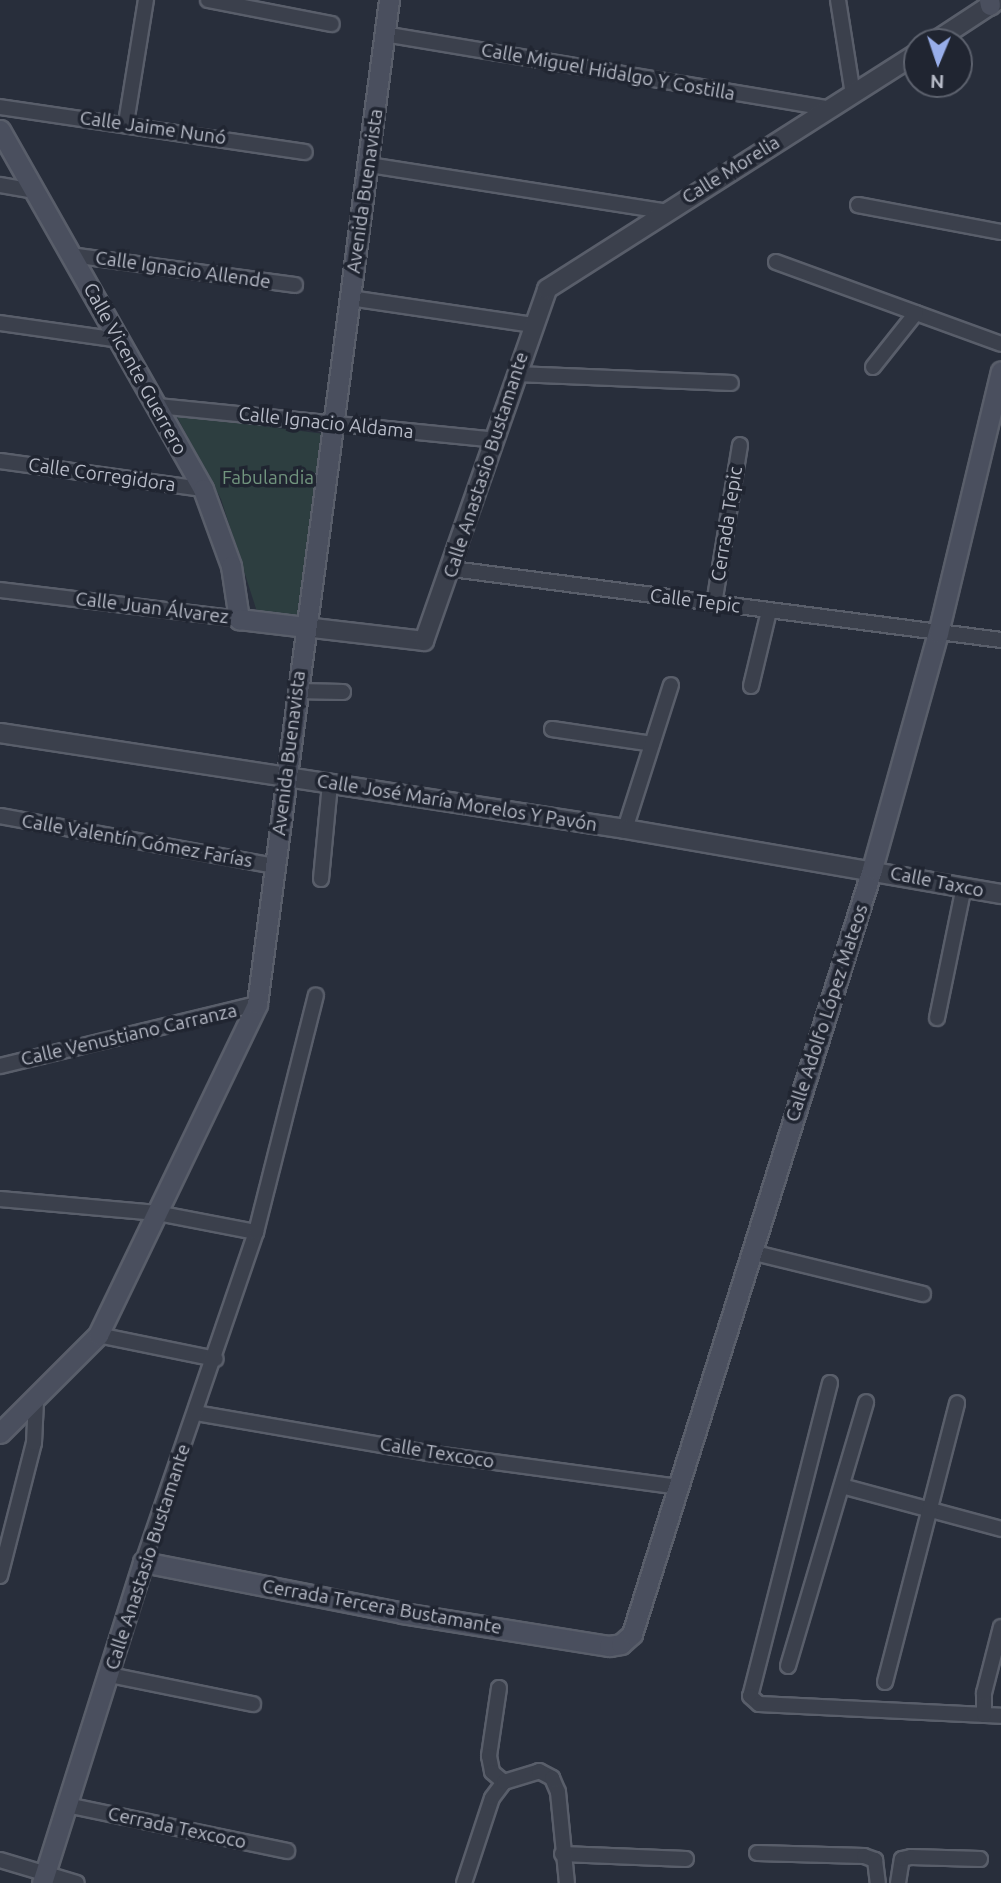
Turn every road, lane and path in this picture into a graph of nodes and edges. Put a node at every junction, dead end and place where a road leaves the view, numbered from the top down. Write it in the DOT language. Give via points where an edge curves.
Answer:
graph roads {
  1 [pos="146,0"];
  2 [pos="208,0"];
  3 [pos="389,0"];
  4 [pos="838,0"];
  5 [pos="992,2"];
  6 [pos="332,24"];
  7 [pos="954,28"];
  8 [pos="384,34"];
  9 [pos="903,62"];
  10 [pos="853,95"];
  11 [pos="0,107"];
  12 [pos="831,109"];
  13 [pos="126,123"];
  14 [pos="0,131"];
  15 [pos="305,152"];
  16 [pos="369,165"];
  17 [pos="0,186"];
  18 [pos="35,191"];
  19 [pos="858,205"];
  20 [pos="664,211"];
  21 [pos="1001,232"];
  22 [pos="71,255"];
  23 [pos="776,262"];
  24 [pos="295,285"];
  25 [pos="547,289"];
  26 [pos="350,298"];
  27 [pos="916,313"];
  28 [pos="0,323"];
  29 [pos="533,325"];
  30 [pos="119,340"];
  31 [pos="1001,344"];
  32 [pos="873,367"];
  33 [pos="1001,371"];
  34 [pos="517,374"];
  35 [pos="731,383"];
  36 [pos="998,397"];
  37 [pos="157,406"];
  38 [pos="334,424"];
  39 [pos="495,440"];
  40 [pos="740,445"];
  41 [pos="0,461"];
  42 [pos="203,489"];
  43 [pos="452,569"];
  44 [pos="0,590"];
  45 [pos="714,604"];
  46 [pos="769,611"];
  47 [pos="239,619"];
  48 [pos="305,626"];
  49 [pos="937,633"];
  50 [pos="1001,640"];
  51 [pos="671,685"];
  52 [pos="751,687"];
  53 [pos="296,691"];
  54 [pos="343,692"];
  55 [pos="552,729"];
  56 [pos="0,733"];
  57 [pos="652,744"];
  58 [pos="286,777"];
  59 [pos="330,784"];
  60 [pos="0,816"];
  61 [pos="625,829"];
  62 [pos="275,866"];
  63 [pos="872,869"];
  64 [pos="321,879"];
  65 [pos="964,887"];
  66 [pos="1001,894"];
  67 [pos="316,995"];
  68 [pos="257,1004"];
  69 [pos="937,1018"];
  70 [pos="0,1066"];
  71 [pos="0,1199"];
  72 [pos="157,1213"];
  73 [pos="256,1232"];
  74 [pos="751,1252"];
  75 [pos="923,1294"];
  76 [pos="98,1335"];
  77 [pos="216,1359"];
  78 [pos="830,1383"];
  79 [pos="36,1400"];
  80 [pos="866,1402"];
  81 [pos="957,1403"];
  82 [pos="196,1413"];
  83 [pos="0,1433"];
  84 [pos="842,1486"];
  85 [pos="679,1487"];
  86 [pos="929,1510"];
  87 [pos="1001,1529"];
  88 [pos="144,1562"];
  89 [pos="0,1576"];
  90 [pos="1001,1627"];
  91 [pos="621,1644"];
  92 [pos="788,1666"];
  93 [pos="110,1675"];
  94 [pos="885,1682"];
  95 [pos="499,1688"];
  96 [pos="253,1704"];
  97 [pos="984,1715"];
  98 [pos="1001,1716"];
  99 [pos="505,1782"];
  100 [pos="67,1805"];
  101 [pos="287,1851"];
  102 [pos="757,1853"];
  103 [pos="562,1854"];
  104 [pos="686,1859"];
  105 [pos="980,1859"];
  106 [pos="0,1860"];
  107 [pos="43,1879"];
  108 [pos="564,1881"];
  109 [pos="77,1883"];
  110 [pos="464,1883"];
  111 [pos="878,1883"];
  112 [pos="898,1883"];
  1 -- 13 [label="street"];
  2 -- 6 [label="street"];
  3 -- 8 [label="main road, Avenida Buenavista"];
  4 -- 10 [label="street"];
  5 -- 7 [label="street"];
  8 -- 12 [label="street, Calle Miguel Hidalgo Y Costilla"];
  8 -- 16 [label="main road, Avenida Buenavista"];
  9 -- 10 [label="street, Calle Morelia"];
  10 -- 12 [label="street, Calle Morelia"];
  11 -- 13 [label="street, Calle Jaime Nunó"];
  12 -- 20 [label="street, Calle Morelia"];
  13 -- 15 [label="street, Calle Jaime Nunó"];
  14 -- 18 [label="main road, Calle Vicente Guerrero"];
  16 -- 20 [label="street"];
  16 -- 26 [label="main road, Avenida Buenavista"];
  17 -- 18 [label="street"];
  18 -- 22 [label="main road, Calle Vicente Guerrero"];
  19 -- 21 [label="street"];
  20 -- 25 [label="street, Calle Morelia"];
  22 -- 24 [label="street, Calle Ignacio Allende"];
  22 -- 30 [label="main road, Calle Vicente Guerrero"];
  23 -- 27 [label="street"];
  25 -- 29 [label="street, Calle Anastasio Bustamante"];
  26 -- 29 [label="street"];
  26 -- 38 [label="main road, Avenida Buenavista"];
  27 -- 31 [label="street"];
  27 -- 32 [label="street"];
  28 -- 30 [label="street"];
  29 -- 34 [label="street, Calle Anastasio Bustamante"];
  30 -- 37 [label="main road, Calle Vicente Guerrero"];
  33 -- 36 [label="main road, Calle Adolfo López Mateos"];
  34 -- 35 [label="street"];
  34 -- 39 [label="street, Calle Anastasio Bustamante"];
  36 -- 49 [label="main road, Calle Adolfo López Mateos"];
  37 -- 38 [label="street, Calle Ignacio Aldama"];
  37 -- 42 [label="main road, Calle Vicente Guerrero"];
  38 -- 39 [label="street, Calle Ignacio Aldama"];
  38 -- 48 [label="main road, Avenida Buenavista"];
  39 -- 43 [label="street, Calle Anastasio Bustamante"];
  40 -- 45 [label="street, Cerrada Tepic"];
  41 -- 42 [label="street, Calle Corregidora"];
  42 -- 47 [label="main road, Calle Vicente Guerrero" via="230,566"];
  43 -- 45 [label="street, Calle Tepic"];
  43 -- 48 [label="street, Calle Anastasio Bustamante" via="424,641"];
  44 -- 47 [label="street, Calle Juan Álvarez"];
  45 -- 46 [label="street, Calle Tepic"];
  46 -- 49 [label="street, Calle Tepic"];
  46 -- 52 [label="street"];
  47 -- 48 [label="main road, Calle Juan Álvarez"];
  48 -- 53 [label="main road, Avenida Buenavista"];
  49 -- 50 [label="street, Calle Tepic"];
  49 -- 63 [label="main road, Calle Adolfo López Mateos"];
  51 -- 57 [label="street"];
  53 -- 54 [label="street"];
  53 -- 58 [label="main road, Avenida Buenavista"];
  55 -- 57 [label="street"];
  56 -- 58 [label="street, Calle José María Morelos Y Pavón"];
  57 -- 61 [label="street"];
  58 -- 59 [label="street, Calle José María Morelos Y Pavón"];
  58 -- 62 [label="main road, Avenida Buenavista"];
  59 -- 61 [label="street, Calle José María Morelos Y Pavón"];
  59 -- 64 [label="street"];
  60 -- 62 [label="street, Calle Valentín Gómez Farías"];
  61 -- 63 [label="street, Calle José María Morelos Y Pavón"];
  62 -- 68 [label="main road, Avenida Buenavista"];
  63 -- 65 [label="street, Calle Taxco"];
  63 -- 74 [label="main road, Calle Adolfo López Mateos"];
  65 -- 66 [label="street, Calle Taxco"];
  65 -- 69 [label="street"];
  67 -- 73 [label="street, Calle Anastasio Bustamante"];
  68 -- 70 [label="street, Calle Venustiano Carranza"];
  68 -- 72 [label="main road, Avenida Buenavista"];
  71 -- 72 [label="street"];
  72 -- 73 [label="street"];
  72 -- 76 [label="main road, Avenida Buenavista"];
  73 -- 77 [label="street, Calle Anastasio Bustamante"];
  74 -- 75 [label="street"];
  74 -- 85 [label="main road, Calle Adolfo López Mateos"];
  76 -- 77 [label="street"];
  76 -- 79 [label="main road, Avenida Buenavista"];
  77 -- 82 [label="street, Calle Anastasio Bustamante"];
  78 -- 97 [label="street" via="750,1696 759,1704"];
  79 -- 83 [label="main road, Avenida Buenavista"];
  79 -- 89 [label="street" via="34,1443"];
  80 -- 84 [label="street"];
  81 -- 86 [label="street"];
  82 -- 85 [label="street, Calle Texcoco" via="428,1453"];
  82 -- 88 [label="street, Calle Anastasio Bustamante"];
  84 -- 86 [label="street"];
  84 -- 92 [label="street"];
  85 -- 91 [label="main road, Calle Adolfo López Mateos" via="632,1634"];
  86 -- 87 [label="street"];
  86 -- 94 [label="street"];
  88 -- 91 [label="main road, Cerrada Tercera Bustamante" via="402,1613 609,1646"];
  88 -- 93 [label="main road, Calle Anastasio Bustamante"];
  90 -- 97 [label="street" via="984,1693"];
  93 -- 96 [label="street"];
  93 -- 100 [label="main road, Calle Anastasio Bustamante"];
  95 -- 99 [label="street" via="489,1756 492,1772"];
  97 -- 98 [label="street"];
  99 -- 103 [label="street" via="528,1771 552,1778 558,1792"];
  99 -- 110 [label="street" via="484,1814"];
  100 -- 101 [label="street, Cerrada Texcoco"];
  100 -- 107 [label="main road, Calle Anastasio Bustamante"];
  102 -- 111 [label="street" via="875,1860"];
  103 -- 104 [label="street"];
  103 -- 108 [label="street"];
  105 -- 112 [label="street" via="902,1859"];
  106 -- 107 [label="street"];
  107 -- 109 [label="street"];
}
